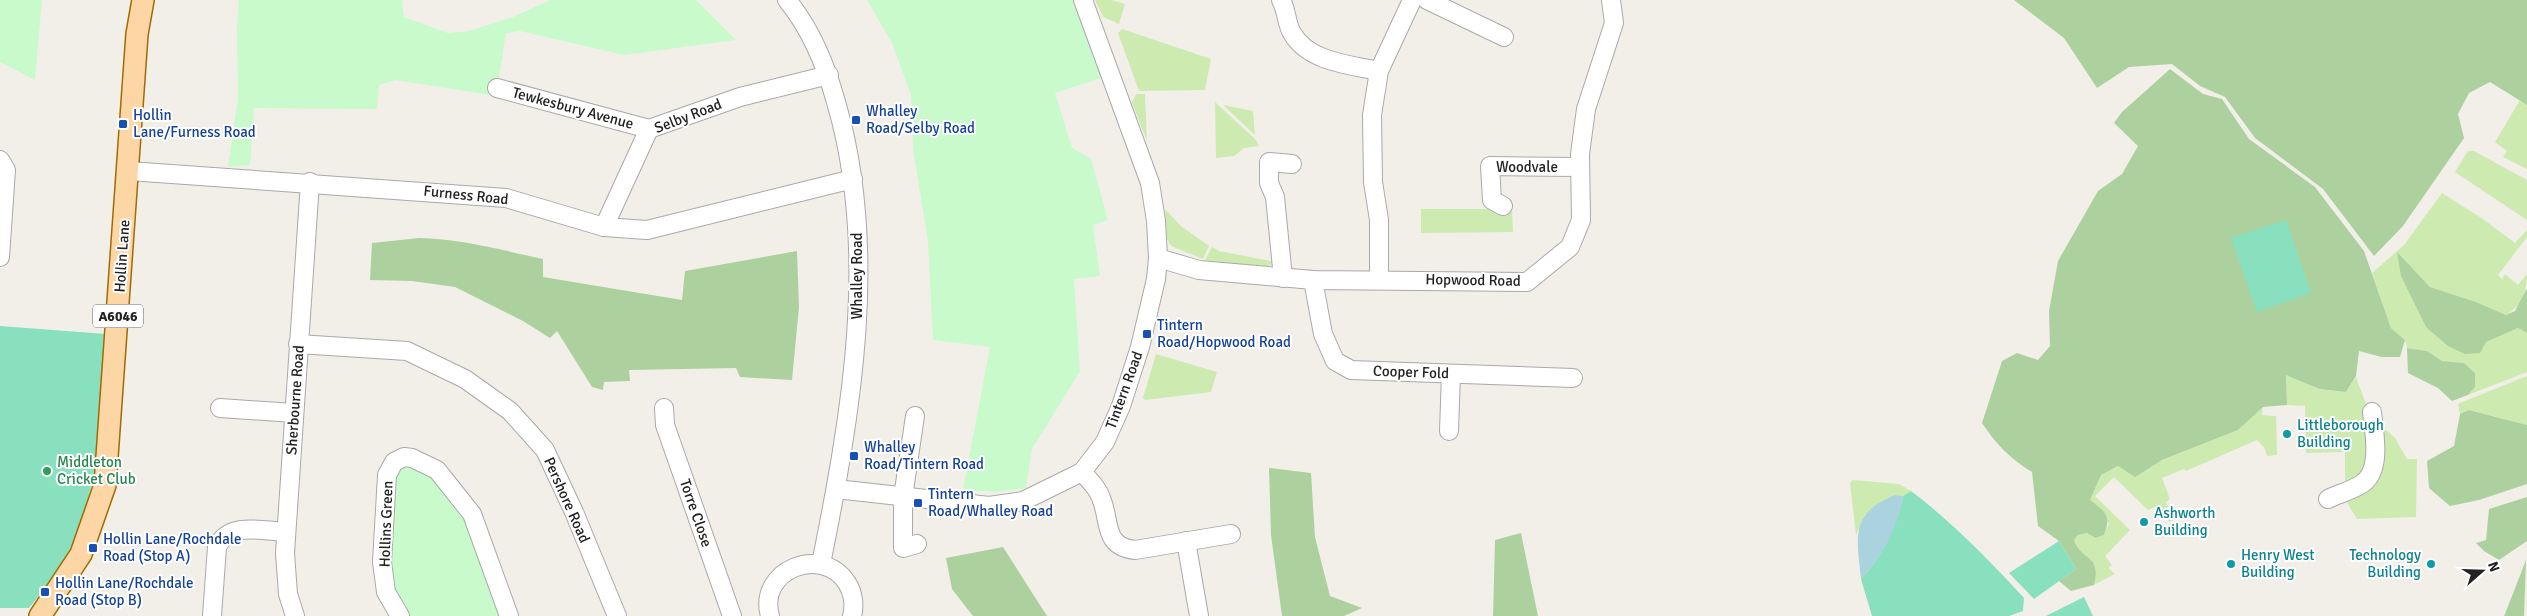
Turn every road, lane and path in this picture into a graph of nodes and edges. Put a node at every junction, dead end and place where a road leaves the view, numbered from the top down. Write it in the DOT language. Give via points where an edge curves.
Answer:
graph roads {
  1 [pos="143,0"];
  2 [pos="787,0"];
  3 [pos="1083,0"];
  4 [pos="1281,0"];
  5 [pos="1412,0"];
  6 [pos="1427,0"];
  7 [pos="1611,0"];
  8 [pos="1504,37"];
  9 [pos="1380,71"];
  10 [pos="829,75"];
  11 [pos="497,88"];
  12 [pos="650,129"];
  13 [pos="0,160"];
  14 [pos="1292,164"];
  15 [pos="1580,167"];
  16 [pos="129,171"];
  17 [pos="853,179"];
  18 [pos="310,182"];
  19 [pos="1503,206"];
  20 [pos="604,226"];
  21 [pos="1,256"];
  22 [pos="1158,258"];
  23 [pos="1283,278"];
  24 [pos="1379,279"];
  25 [pos="1313,280"];
  26 [pos="298,344"];
  27 [pos="1451,374"];
  28 [pos="1573,377"];
  29 [pos="220,408"];
  30 [pos="664,408"];
  31 [pos="2372,412"];
  32 [pos="294,413"];
  33 [pos="915,416"];
  34 [pos="1449,431"];
  35 [pos="1082,472"];
  36 [pos="836,489"];
  37 [pos="903,497"];
  38 [pos="2328,499"];
  39 [pos="286,532"];
  40 [pos="1231,534"];
  41 [pos="1186,541"];
  42 [pos="917,544"];
  43 [pos="821,564"];
  44 [pos="40,616"];
  45 [pos="212,616"];
  46 [pos="295,616"];
  47 [pos="400,616"];
  48 [pos="510,616"];
  49 [pos="617,616"];
  50 [pos="732,616"];
  51 [pos="770,616"];
  52 [pos="852,616"];
  53 [pos="1199,616"];
  1 -- 16 [label="main road, Hollin Lane / A6046" via="137,34"];
  2 -- 10 [label="street, Whalley Road"];
  3 -- 22 [label="street, Tintern Road" via="1150,182"];
  4 -- 9 [label="street" via="1292,33 1306,48 1324,58"];
  5 -- 9 [label="street"];
  6 -- 8 [label="street"];
  7 -- 15 [label="street, Hopwood Road" via="1614,23 1586,109"];
  9 -- 24 [label="street" via="1372,115 1373,182 1379,220"];
  10 -- 12 [label="street, Selby Road" via="740,97"];
  10 -- 17 [label="street, Whalley Road" via="846,133"];
  11 -- 12 [label="street, Tewkesbury Avenue"];
  12 -- 20 [label="street, Selby Road"];
  13 -- 21 [label="street" via="6,170"];
  14 -- 23 [label="street" via="1269,162 1269,182 1276,197"];
  15 -- 19 [label="street, Woodvale" via="1490,166 1492,200"];
  15 -- 24 [label="street, Hopwood Road" via="1581,220 1570,247 1527,282"];
  16 -- 18 [label="street, Furness Road"];
  16 -- 44 [label="main road, Hollin Lane / A6046" via="105,485 82,554"];
  17 -- 20 [label="street, Furness Road" via="647,230"];
  17 -- 36 [label="street, Whalley Road" via="859,257 856,344"];
  18 -- 20 [label="street, Furness Road" via="506,198"];
  18 -- 26 [label="street, Sherbourne Road"];
  22 -- 23 [label="street, Hopwood Road" via="1199,270"];
  22 -- 35 [label="street, Tintern Road" via="1140,348 1121,406 1104,442"];
  23 -- 25 [label="street, Hopwood Road"];
  24 -- 25 [label="street, Hopwood Road"];
  25 -- 27 [label="street, Cooper Fold" via="1323,334 1335,361 1351,370"];
  26 -- 32 [label="street, Sherbourne Road"];
  26 -- 49 [label="street, Pershore Road" via="407,351 465,379 510,412 545,450"];
  27 -- 28 [label="street, Cooper Fold"];
  27 -- 34 [label="street"];
  29 -- 32 [label="street"];
  30 -- 50 [label="street, Torre Close" via="665,425"];
  31 -- 38 [label="street" via="2374,461 2369,477 2360,486"];
  32 -- 39 [label="street, Sherbourne Road"];
  33 -- 37 [label="street"];
  35 -- 37 [label="street, Tintern Road" via="1023,501 988,506"];
  35 -- 41 [label="street" via="1100,494 1108,528 1117,544 1135,550"];
  36 -- 37 [label="street, Tintern Road"];
  36 -- 43 [label="street, Whalley Road"];
  37 -- 42 [label="street" via="902,548"];
  39 -- 45 [label="street" via="231,531 220,540"];
  39 -- 46 [label="street, Sherbourne Road" via="288,594"];
  40 -- 41 [label="street"];
  41 -- 53 [label="street"];
  43 -- 51 [label="street" via="801,564 783,573 769,597"];
  43 -- 52 [label="street" via="843,577 850,588 854,600"];
  47 -- 48 [label="street, Hollins Green" via="386,592 382,562 387,475 394,462 404,457 437,470 472,514"];
}
